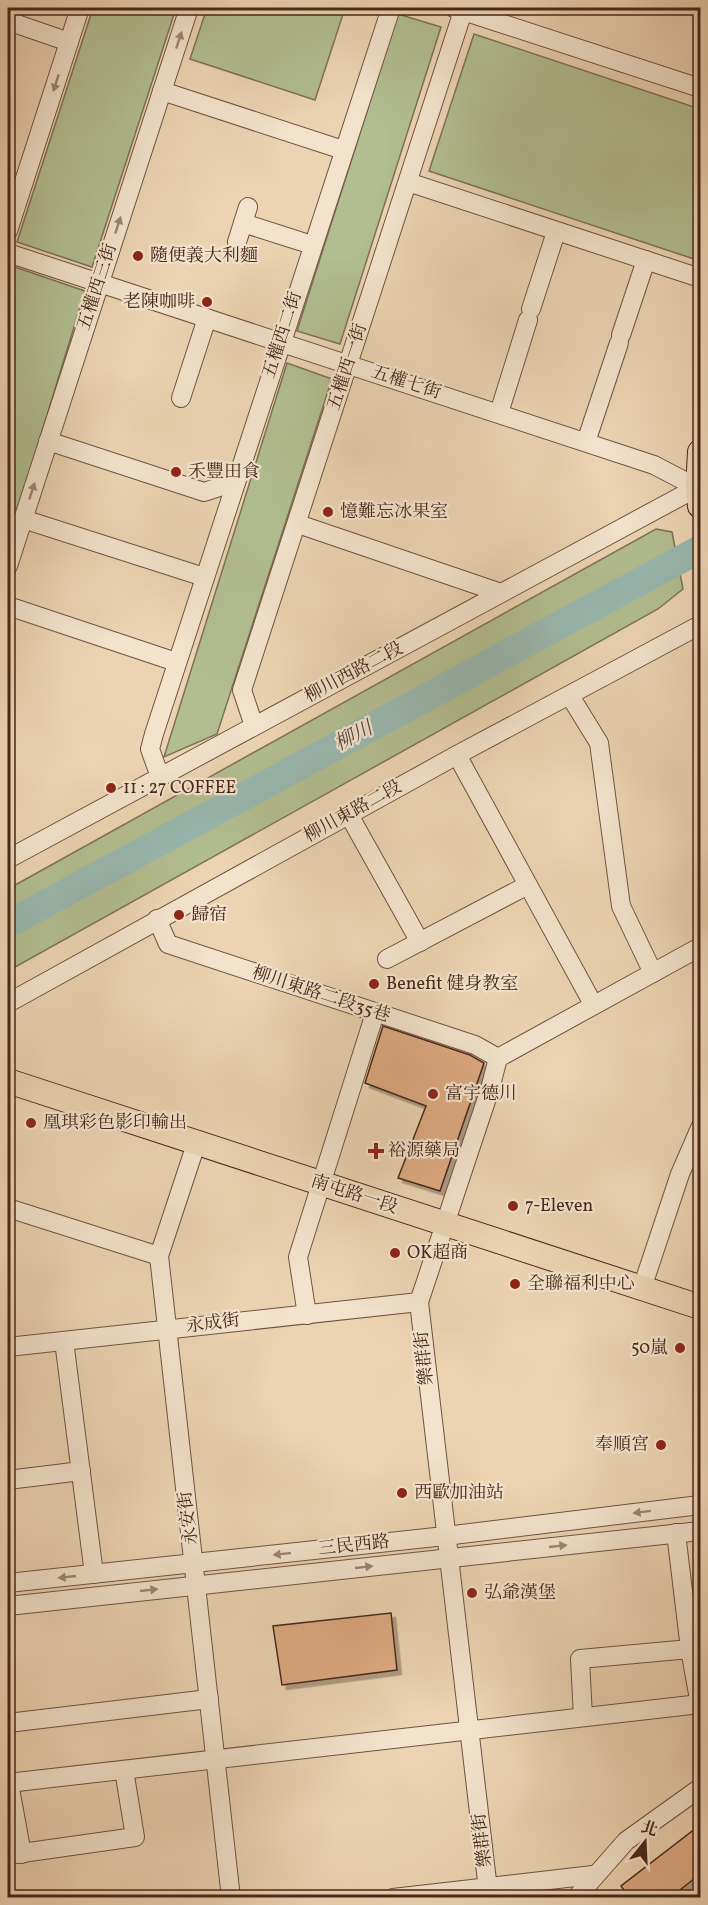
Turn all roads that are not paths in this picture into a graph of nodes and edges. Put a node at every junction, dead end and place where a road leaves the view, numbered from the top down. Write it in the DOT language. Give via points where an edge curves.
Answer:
graph roads {
  1 [pos="80,8"];
  2 [pos="189,8"];
  3 [pos="391,8"];
  4 [pos="460,8"];
  5 [pos="8,21"];
  6 [pos="69,42"];
  7 [pos="700,88"];
  8 [pos="162,91"];
  9 [pos="343,150"];
  10 [pos="408,182"];
  11 [pos="8,231"];
  12 [pos="556,232"];
  13 [pos="237,242"];
  14 [pos="312,245"];
  15 [pos="8,253"];
  16 [pos="646,260"];
  17 [pos="700,278"];
  18 [pos="100,283"];
  19 [pos="207,318"];
  20 [pos="280,343"];
  21 [pos="348,365"];
  22 [pos="181,398"];
  23 [pos="499,412"];
  24 [pos="48,441"];
  25 [pos="586,442"];
  26 [pos="700,452"];
  27 [pos="235,482"];
  28 [pos="700,493"];
  29 [pos="23,519"];
  30 [pos="298,524"];
  31 [pos="8,566"];
  32 [pos="204,577"];
  33 [pos="501,593"];
  34 [pos="8,606"];
  35 [pos="700,625"];
  36 [pos="176,662"];
  37 [pos="570,696"];
  38 [pos="254,726"];
  39 [pos="457,755"];
  40 [pos="160,777"];
  41 [pos="349,815"];
  42 [pos="8,859"];
  43 [pos="526,886"];
  44 [pos="157,919"];
  45 [pos="420,942"];
  46 [pos="700,947"];
  47 [pos="387,959"];
  48 [pos="653,973"];
  49 [pos="8,1003"];
  50 [pos="593,1004"];
  51 [pos="375,1013"];
  52 [pos="498,1058"];
  53 [pos="8,1081"];
  54 [pos="700,1128"];
  55 [pos="196,1144"];
  56 [pos="321,1184"];
  57 [pos="8,1208"];
  58 [pos="446,1224"];
  59 [pos="159,1256"];
  60 [pos="642,1288"];
  61 [pos="419,1302"];
  62 [pos="700,1307"];
  63 [pos="307,1315"];
  64 [pos="168,1329"];
  65 [pos="64,1341"];
  66 [pos="8,1347"];
  67 [pos="81,1471"];
  68 [pos="8,1480"];
  69 [pos="700,1505"];
  70 [pos="700,1531"];
  71 [pos="676,1533"];
  72 [pos="445,1536"];
  73 [pos="448,1558"];
  74 [pos="194,1563"];
  75 [pos="94,1574"];
  76 [pos="8,1583"];
  77 [pos="197,1585"];
  78 [pos="8,1606"];
  79 [pos="690,1648"];
  80 [pos="209,1700"];
  81 [pos="700,1704"];
  82 [pos="583,1717"];
  83 [pos="8,1723"];
  84 [pos="470,1728"];
  85 [pos="216,1760"];
  86 [pos="124,1770"];
  87 [pos="8,1783"];
  88 [pos="700,1788"];
  89 [pos="15,1855"];
  90 [pos="593,1875"];
  91 [pos="489,1892"];
  92 [pos="231,1898"];
  93 [pos="393,1898"];
  94 [pos="576,1898"];
  1 -- 6 [label="street"];
  8 -- 2 [label="street, 五權西三街, one-way"];
  3 -- 9 [label="street, 五權西二街"];
  4 -- 7 [label="street"];
  4 -- 10 [label="street, 五權西一街"];
  5 -- 6 [label="street"];
  6 -- 11 [label="street, one-way"];
  8 -- 9 [label="street"];
  18 -- 8 [label="street, 五權西三街, one-way"];
  9 -- 14 [label="street, 五權西二街"];
  10 -- 12 [label="street"];
  10 -- 21 [label="street, 五權西一街"];
  12 -- 16 [label="street"];
  12 -- 23 [label="street"];
  13 -- 14 [label="street" via="245,215"];
  14 -- 20 [label="street, 五權西二街"];
  15 -- 18 [label="street, 五權七街"];
  16 -- 17 [label="street"];
  16 -- 25 [label="street"];
  18 -- 19 [label="street, 五權七街"];
  18 -- 24 [label="street, 五權西三街"];
  19 -- 20 [label="street, 五權七街"];
  19 -- 22 [label="street"];
  20 -- 21 [label="street, 五權七街"];
  20 -- 27 [label="street, 五權西二街"];
  21 -- 23 [label="street, 五權七街"];
  21 -- 30 [label="street, 五權西一街"];
  23 -- 25 [label="street, 五權七街"];
  24 -- 27 [label="street" via="204,492"];
  29 -- 24 [label="street, 五權西三街, one-way"];
  25 -- 28 [label="street, 五權七街" via="654,465"];
  26 -- 28 [label="main road"];
  27 -- 32 [label="street, 五權西二街"];
  28 -- 33 [label="street, 柳川西路二段"];
  29 -- 31 [label="street, 五權西三街"];
  29 -- 32 [label="street"];
  30 -- 33 [label="street"];
  30 -- 38 [label="street, 五權西一街" via="242,690"];
  32 -- 36 [label="street, 五權西二街"];
  33 -- 38 [label="street, 柳川西路二段"];
  34 -- 36 [label="street"];
  35 -- 37 [label="street, 柳川東路二段"];
  36 -- 40 [label="street, 五權西二街" via="150,749"];
  37 -- 39 [label="street, 柳川東路二段"];
  37 -- 48 [label="street" via="599,743 621,906"];
  38 -- 40 [label="street, 柳川西路二段"];
  39 -- 41 [label="street, 柳川東路二段"];
  39 -- 43 [label="street"];
  40 -- 42 [label="street, 柳川西路二段"];
  41 -- 44 [label="street, 柳川東路二段"];
  41 -- 45 [label="street"];
  43 -- 45 [label="street"];
  43 -- 50 [label="street"];
  44 -- 49 [label="street, 柳川東路二段"];
  44 -- 51 [label="street, 柳川東路二段35巷" via="168,944"];
  45 -- 47 [label="street"];
  46 -- 48 [label="street"];
  48 -- 50 [label="street"];
  50 -- 52 [label="street"];
  51 -- 52 [label="street, 柳川東路二段35巷" via="475,1045"];
  51 -- 56 [label="street"];
  52 -- 58 [label="street, 樂群街"];
  53 -- 55 [label="main road, 南屯路一段"];
  54 -- 60 [label="street" via="680,1174"];
  55 -- 56 [label="main road, 南屯路一段"];
  55 -- 59 [label="street, 永安街"];
  56 -- 58 [label="main road, 南屯路一段"];
  56 -- 63 [label="street" via="298,1257"];
  57 -- 59 [label="street"];
  58 -- 60 [label="main road, 南屯路一段"];
  58 -- 61 [label="street, 樂群街"];
  59 -- 64 [label="street, 永安街"];
  60 -- 62 [label="main road, 南屯路一段"];
  61 -- 63 [label="street, 永成街"];
  61 -- 72 [label="street, 樂群街"];
  63 -- 64 [label="street, 永成街"];
  64 -- 65 [label="street, 永成街"];
  64 -- 74 [label="street, 永安街"];
  65 -- 66 [label="street, 永成街"];
  65 -- 67 [label="street"];
  67 -- 68 [label="street"];
  67 -- 75 [label="street"];
  69 -- 72 [label="street, 三民西路, one-way"];
  70 -- 71 [label="street, 三民西路"];
  73 -- 71 [label="street, 三民西路, one-way"];
  71 -- 79 [label="street"];
  72 -- 73 [label="street, 樂群街"];
  72 -- 74 [label="street, 三民西路, one-way"];
  77 -- 73 [label="street, 三民西路, one-way"];
  73 -- 84 [label="street, 樂群街"];
  74 -- 75 [label="street, 三民西路"];
  74 -- 77 [label="street, 永安街"];
  75 -- 76 [label="street, 三民西路, one-way"];
  78 -- 77 [label="street, 三民西路, one-way"];
  77 -- 80 [label="street, 永安街"];
  79 -- 81 [label="street"];
  79 -- 82 [label="street" via="580,1659"];
  80 -- 83 [label="street"];
  80 -- 85 [label="street, 永安街"];
  81 -- 82 [label="street"];
  82 -- 84 [label="street"];
  84 -- 85 [label="street"];
  84 -- 91 [label="street, 樂群街"];
  85 -- 86 [label="street"];
  85 -- 92 [label="street, 永安街"];
  86 -- 87 [label="street"];
  86 -- 89 [label="street" via="135,1838"];
  87 -- 89 [label="street"];
  88 -- 90 [label="street" via="626,1841"];
  90 -- 91 [label="street"];
  90 -- 94 [label="street"];
  91 -- 93 [label="street"];
}
